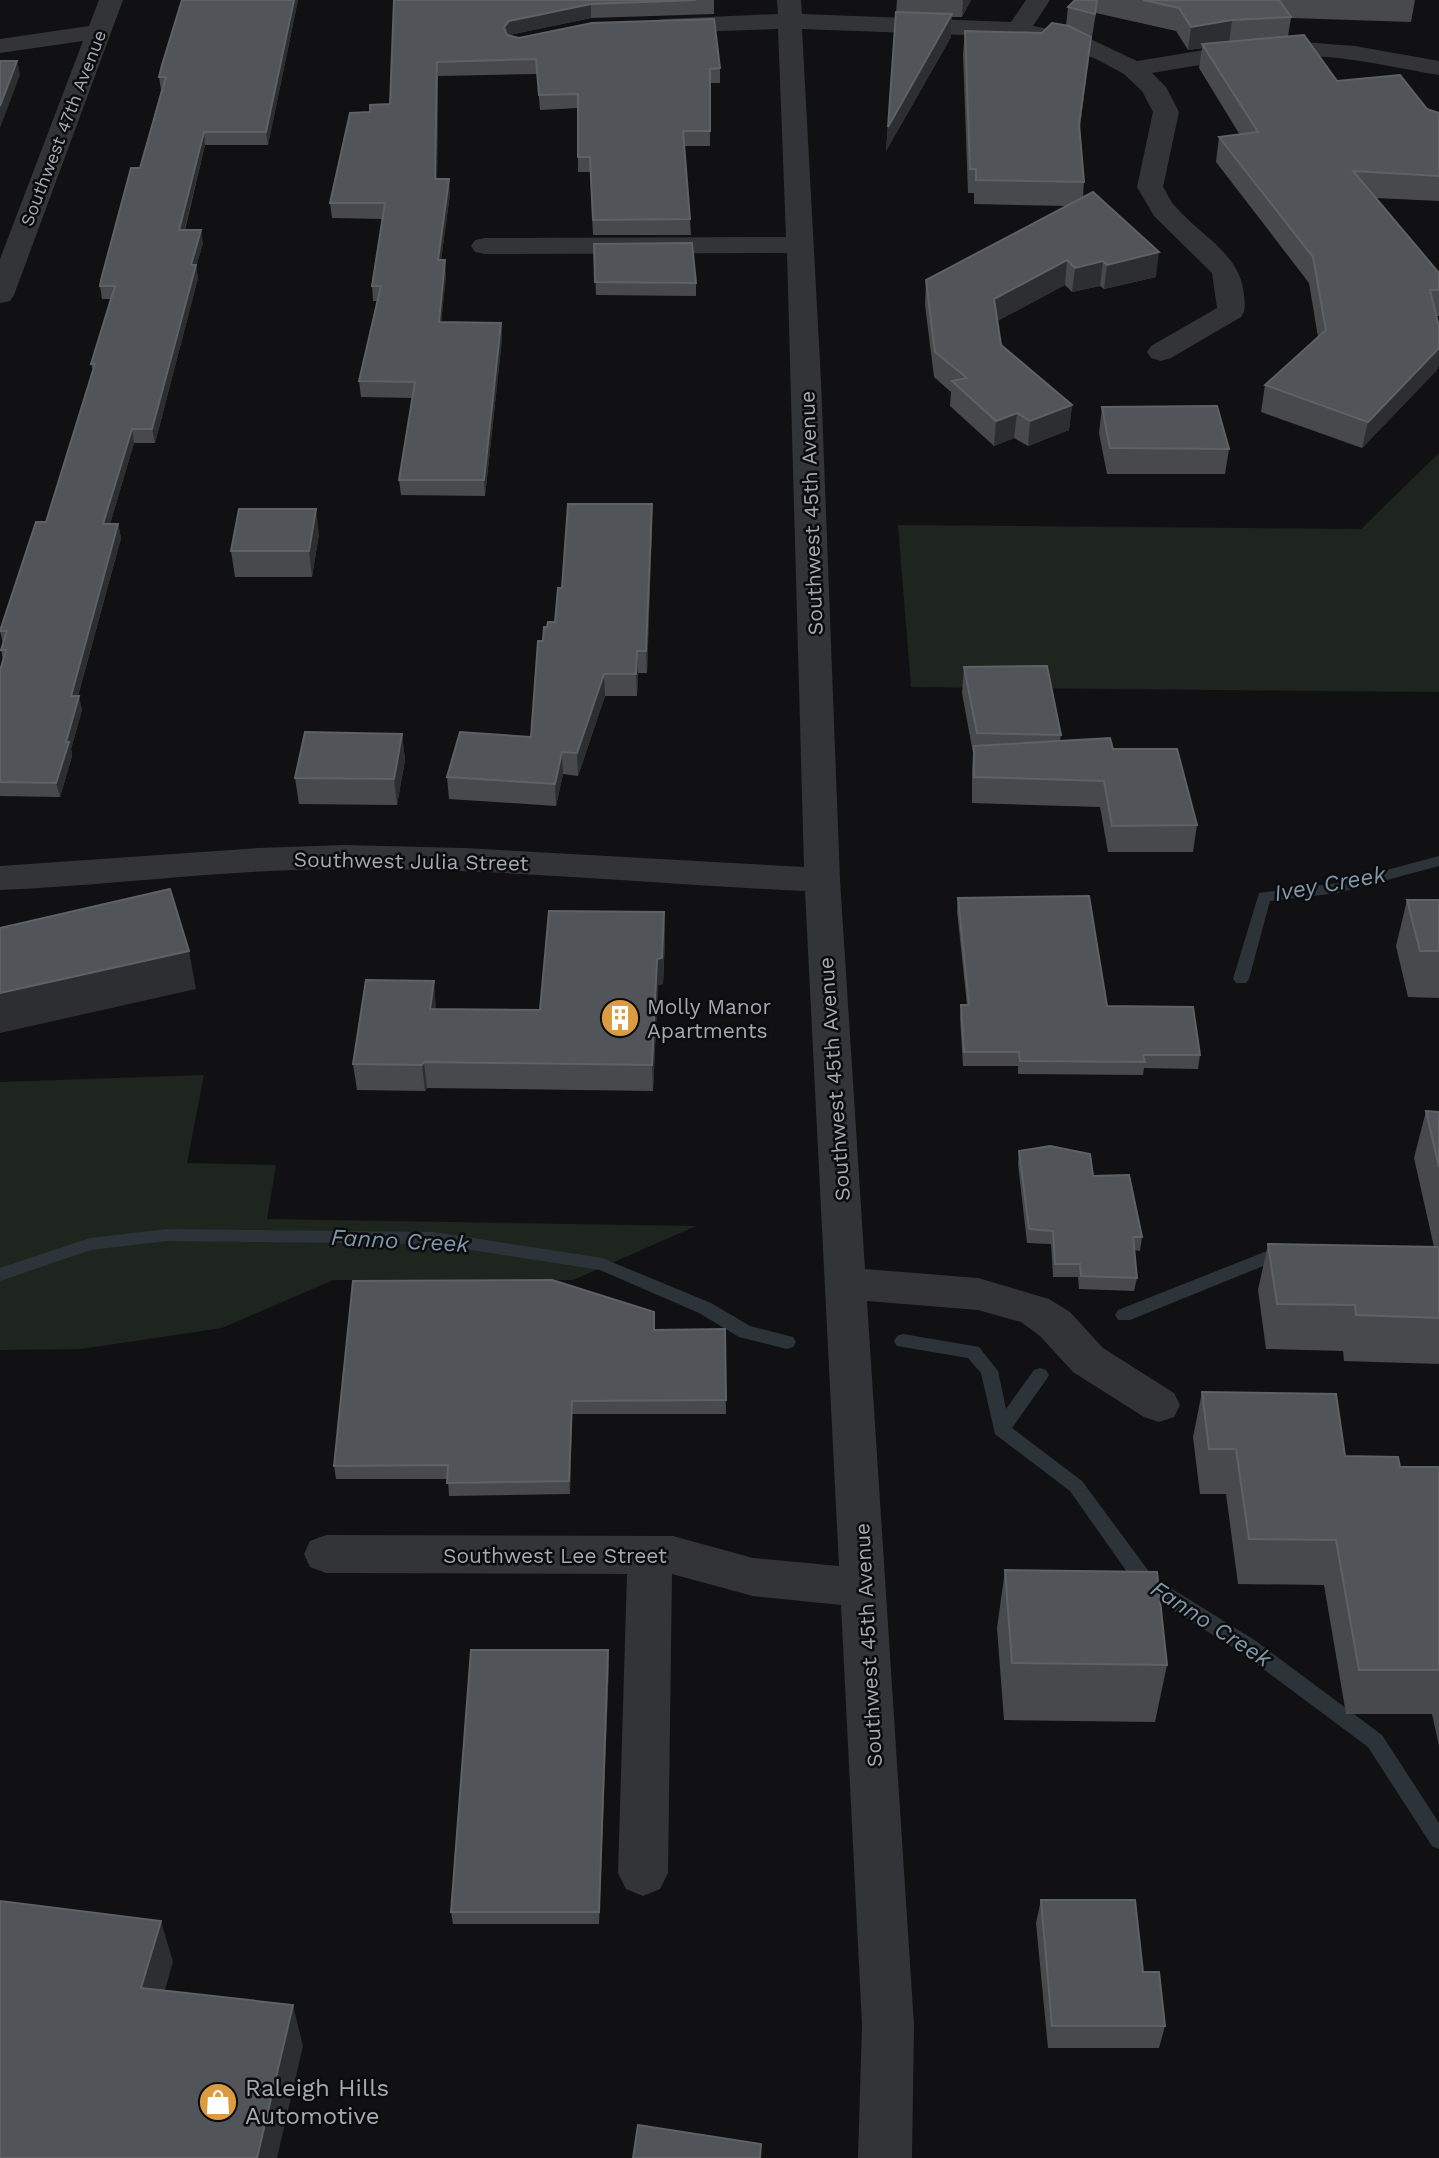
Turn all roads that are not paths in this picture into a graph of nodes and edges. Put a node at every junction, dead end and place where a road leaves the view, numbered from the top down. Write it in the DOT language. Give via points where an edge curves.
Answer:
graph roads {
  1 [pos="111,0"];
  2 [pos="1038,0"];
  3 [pos="789,10"];
  4 [pos="645,26"];
  5 [pos="1018,30"];
  6 [pos="98,33"];
  7 [pos="0,46"];
  8 [pos="1439,68"];
  9 [pos="1133,69"];
  10 [pos="485,246"];
  11 [pos="799,246"];
  12 [pos="0,295"];
  13 [pos="1161,352"];
  14 [pos="0,878"];
  15 [pos="822,880"];
  16 [pos="846,1283"];
  17 [pos="1159,1405"];
  18 [pos="326,1554"];
  19 [pos="650,1555"];
  20 [pos="864,1588"];
  21 [pos="643,1873"];
  22 [pos="886,2158"];
  1 -- 6 [label="street, Southwest 47th Avenue"];
  2 -- 5 [label="street"];
  3 -- 4 [label="street"];
  3 -- 5 [label="street"];
  3 -- 11 [label="street, Southwest 45th Avenue"];
  5 -- 9 [label="street" via="1075,41"];
  6 -- 7 [label="street"];
  6 -- 12 [label="street, Southwest 47th Avenue"];
  8 -- 9 [label="street" via="1328,50 1273,49 1233,51"];
  9 -- 13 [label="street" via="1153,87 1166,112 1150,187 1163,210 1225,271 1230,288 1231,311"];
  10 -- 11 [label="street"];
  11 -- 15 [label="street, Southwest 45th Avenue"];
  14 -- 15 [label="street, Southwest Julia Street" via="347,857"];
  15 -- 16 [label="street, Southwest 45th Avenue"];
  16 -- 17 [label="street" via="978,1294 1034,1310 1055,1324 1088,1360"];
  16 -- 20 [label="street, Southwest 45th Avenue"];
  18 -- 19 [label="street, Southwest Lee Street"];
  19 -- 20 [label="street, Southwest Lee Street" via="673,1555 753,1577"];
  19 -- 21 [label="street"];
  20 -- 22 [label="street, Southwest 45th Avenue" via="888,2025"];
}
